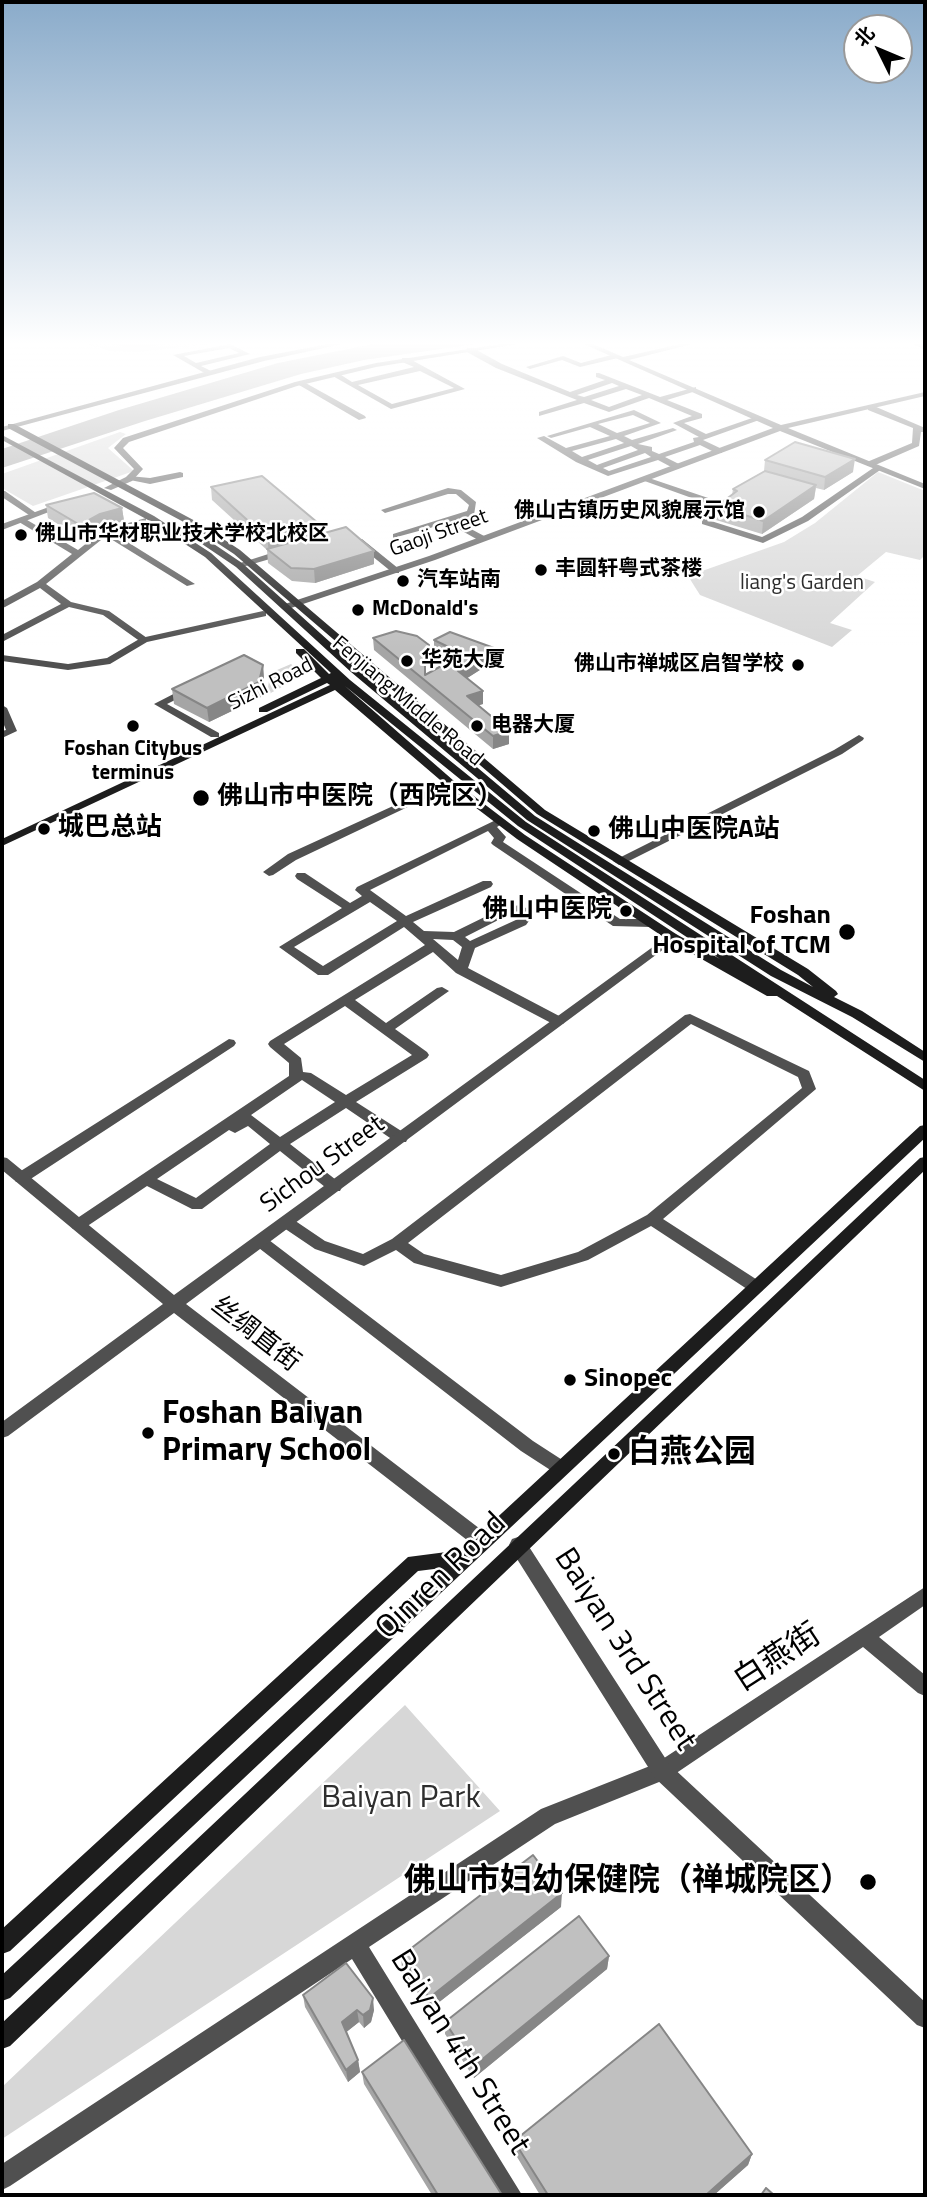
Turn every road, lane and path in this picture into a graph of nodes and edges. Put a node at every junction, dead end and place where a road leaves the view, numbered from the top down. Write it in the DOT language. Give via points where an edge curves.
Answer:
graph roads {
  1 [pos="633,443"];
  2 [pos="2,444"];
  3 [pos="14,444"];
  4 [pos="29,444"];
  5 [pos="32,444"];
  6 [pos="123,444"];
  7 [pos="551,444"];
  8 [pos="563,444"];
  9 [pos="590,444"];
  10 [pos="631,444"];
  11 [pos="667,444"];
  12 [pos="697,444"];
  13 [pos="703,444"];
  14 [pos="739,444"];
  15 [pos="818,444"];
  16 [pos="916,444"];
  17 [pos="555,446"];
  18 [pos="564,451"];
  19 [pos="645,451"];
  20 [pos="719,451"];
  21 [pos="658,457"];
  22 [pos="579,460"];
  23 [pos="676,466"];
  24 [pos="874,466"];
  25 [pos="595,468"];
  26 [pos="180,475"];
  27 [pos="129,479"];
  28 [pos="643,479"];
  29 [pos="81,480"];
  30 [pos="120,484"];
  31 [pos="923,484"];
  32 [pos="103,488"];
  33 [pos="2,493"];
  34 [pos="822,495"];
  35 [pos="83,498"];
  36 [pos="727,498"];
  37 [pos="835,499"];
  38 [pos="71,503"];
  39 [pos="717,504"];
  40 [pos="385,510"];
  41 [pos="36,515"];
  42 [pos="22,520"];
  43 [pos="143,520"];
  44 [pos="449,520"];
  45 [pos="2,527"];
  46 [pos="106,532"];
  47 [pos="348,534"];
  48 [pos="396,536"];
  49 [pos="483,540"];
  50 [pos="299,548"];
  51 [pos="78,554"];
  52 [pos="250,562"];
  53 [pos="239,565"];
  54 [pos="396,570"];
  55 [pos="40,583"];
  56 [pos="190,584"];
  57 [pos="68,604"];
  58 [pos="298,604"];
  59 [pos="2,605"];
  60 [pos="285,607"];
  61 [pos="263,614"];
  62 [pos="2,639"];
  63 [pos="144,640"];
  64 [pos="2,659"];
  65 [pos="355,670"];
  66 [pos="341,682"];
  67 [pos="195,687"];
  68 [pos="2,708"];
  69 [pos="215,734"];
  70 [pos="2,735"];
  71 [pos="859,738"];
  72 [pos="450,783"];
  73 [pos="495,824"];
  74 [pos="2,833"];
  75 [pos="2,843"];
  76 [pos="620,861"];
  77 [pos="269,872"];
  78 [pos="301,876"];
  79 [pos="487,884"];
  80 [pos="369,897"];
  81 [pos="350,908"];
  82 [pos="405,920"];
  83 [pos="651,923"];
  84 [pos="420,934"];
  85 [pos="456,936"];
  86 [pos="672,936"];
  87 [pos="433,946"];
  88 [pos="469,946"];
  89 [pos="461,970"];
  90 [pos="442,991"];
  91 [pos="347,1001"];
  92 [pos="812,1010"];
  93 [pos="857,1014"];
  94 [pos="558,1021"];
  95 [pos="386,1029"];
  96 [pos="229,1043"];
  97 [pos="925,1058"];
  98 [pos="306,1076"];
  99 [pos="925,1086"];
  100 [pos="347,1101"];
  101 [pos="925,1130"];
  102 [pos="401,1138"];
  103 [pos="281,1143"];
  104 [pos="925,1161"];
  105 [pos="2,1162"];
  106 [pos="21,1178"];
  107 [pos="153,1182"];
  108 [pos="335,1187"];
  109 [pos="117,1206"];
  110 [pos="652,1219"];
  111 [pos="286,1222"];
  112 [pos="78,1224"];
  113 [pos="260,1241"];
  114 [pos="397,1243"];
  115 [pos="756,1287"];
  116 [pos="174,1304"];
  117 [pos="2,1431"];
  118 [pos="561,1468"];
  119 [pos="482,1541"];
  120 [pos="519,1545"];
  121 [pos="464,1558"];
  122 [pos="925,1595"];
  123 [pos="865,1637"];
  124 [pos="925,1687"];
  125 [pos="662,1771"];
  126 [pos="2,1943"];
  127 [pos="355,1944"];
  128 [pos="2,1990"];
  129 [pos="925,2017"];
  130 [pos="2,2038"];
  131 [pos="2,2178"];
  132 [pos="510,2195"];
  1 -- 19 [label="street"];
  2 -- 29 [label="main road"];
  3 -- 29 [label="main road"];
  4 -- 29 [label="main road"];
  5 -- 32 [label="main road"];
  6 -- 27 [label="street" via="118,449 139,469"];
  7 -- 17 [label="street"];
  8 -- 17 [label="street"];
  9 -- 18 [label="street"];
  10 -- 22 [label="street"];
  11 -- 19 [label="street"];
  12 -- 21 [label="street"];
  13 -- 20 [label="street"];
  14 -- 20 [label="street, Gaoji Street"];
  15 -- 24 [label="street"];
  16 -- 24 [label="street"];
  17 -- 18 [label="street"];
  18 -- 22 [label="street"];
  19 -- 21 [label="street"];
  19 -- 25 [label="street"];
  20 -- 23 [label="street, Gaoji Street"];
  21 -- 23 [label="street"];
  21 -- 25 [label="street" via="608,474"];
  22 -- 25 [label="street"];
  23 -- 28 [label="street, Gaoji Street"];
  24 -- 31 [label="street"];
  24 -- 37 [label="street"];
  26 -- 27 [label="street" via="150,481"];
  27 -- 30 [label="street"];
  28 -- 39 [label="street"];
  28 -- 49 [label="street, Gaoji Street"];
  29 -- 32 [label="main road, Fenjiang Middle Road"];
  30 -- 32 [label="street"];
  30 -- 52 [label="main road" via="196,525"];
  32 -- 35 [label="street"];
  32 -- 43 [label="main road"];
  32 -- 53 [label="main road, Fenjiang Middle Road"];
  32 -- 66 [label="main road, Fenjiang Middle Road" via="208,555"];
  33 -- 41 [label="street"];
  34 -- 37 [label="street"];
  36 -- 39 [label="street"];
  37 -- 39 [label="street" via="763,540 705,522 720,508"];
  38 -- 41 [label="street"];
  40 -- 44 [label="street" via="458,492 473,504 471,513"];
  41 -- 42 [label="street"];
  42 -- 45 [label="street"];
  42 -- 51 [label="street"];
  43 -- 46 [label="street"];
  43 -- 61 [label="main road" via="214,571"];
  44 -- 48 [label="street"];
  44 -- 49 [label="street"];
  46 -- 51 [label="street"];
  46 -- 56 [label="street"];
  47 -- 54 [label="street"];
  49 -- 54 [label="street, Gaoji Street"];
  50 -- 52 [label="street"];
  51 -- 55 [label="street"];
  52 -- 53 [label="street"];
  52 -- 58 [label="main road"];
  53 -- 60 [label="main road, Fenjiang Middle Road"];
  54 -- 58 [label="street, Gaoji Street"];
  55 -- 57 [label="street"];
  55 -- 59 [label="street"];
  57 -- 62 [label="street"];
  57 -- 63 [label="street" via="106,613"];
  58 -- 60 [label="street, Gaoji Street"];
  58 -- 76 [label="main road" via="541,811"];
  60 -- 65 [label="main road, Fenjiang Middle Road"];
  61 -- 63 [label="street"];
  61 -- 66 [label="main road"];
  63 -- 64 [label="street" via="110,661 68,667"];
  65 -- 66 [label="main road, Sizhi Road"];
  65 -- 93 [label="main road, Fenjiang Middle Road" via="531,818 776,973"];
  66 -- 69 [label="main road, Sizhi Road"];
  66 -- 72 [label="main road"];
  66 -- 75 [label="main road" via="181,765 158,769"];
  66 -- 92 [label="main road, Fenjiang Middle Road" via="522,824"];
  67 -- 69 [label="street" via="159,704"];
  68 -- 70 [label="street" via="12,732"];
  69 -- 74 [label="main road, Sizhi Road"];
  71 -- 76 [label="street"];
  72 -- 73 [label="main road"];
  72 -- 77 [label="street"];
  73 -- 80 [label="street" via="361,890"];
  73 -- 83 [label="main road"];
  73 -- 83 [label="street" via="500,837 497,843 617,923"];
  76 -- 93 [label="main road" via="803,972"];
  78 -- 81 [label="street"];
  79 -- 82 [label="street"];
  80 -- 81 [label="street"];
  80 -- 82 [label="street"];
  81 -- 82 [label="street" via="285,947 323,972"];
  82 -- 84 [label="street"];
  83 -- 86 [label="main road"];
  84 -- 85 [label="street"];
  84 -- 87 [label="street"];
  85 -- 88 [label="street"];
  85 -- 88 [label="street" via="507,911 520,909 528,914 522,922"];
  86 -- 92 [label="main road" via="757,986"];
  86 -- 94 [label="street, Sichou Street"];
  87 -- 89 [label="street"];
  87 -- 91 [label="street"];
  88 -- 89 [label="street"];
  89 -- 94 [label="street"];
  90 -- 95 [label="street"];
  91 -- 95 [label="street"];
  91 -- 112 [label="street" via="275,1044 296,1061 296,1079"];
  92 -- 99 [label="main road, Fenjiang Middle Road"];
  93 -- 97 [label="main road, Fenjiang Middle Road"];
  94 -- 102 [label="street, Sichou Street"];
  95 -- 100 [label="street" via="422,1055"];
  96 -- 106 [label="street"];
  98 -- 100 [label="street"];
  100 -- 102 [label="street"];
  100 -- 103 [label="street"];
  101 -- 115 [label="main road, Qinren Road"];
  102 -- 108 [label="street, Sichou Street"];
  103 -- 107 [label="street" via="197,1205"];
  103 -- 107 [label="street" via="248,1119"];
  103 -- 108 [label="street"];
  104 -- 120 [label="main road, Qinren Road"];
  105 -- 106 [label="street, 丝绸直街"];
  106 -- 112 [label="street, 丝绸直街"];
  107 -- 109 [label="street"];
  108 -- 111 [label="street, Sichou Street"];
  110 -- 114 [label="street" via="583,1256 501,1280 419,1259"];
  110 -- 114 [label="street" via="808,1089 804,1074 690,1018"];
  110 -- 115 [label="street"];
  111 -- 113 [label="street, Sichou Street"];
  111 -- 114 [label="street" via="320,1245 364,1260"];
  112 -- 116 [label="street, 丝绸直街"];
  113 -- 116 [label="street, Sichou Street"];
  113 -- 118 [label="street"];
  115 -- 118 [label="main road, Qinren Road"];
  116 -- 117 [label="street, Sichou Street"];
  116 -- 119 [label="street, 丝绸直街"];
  118 -- 119 [label="main road, Qinren Road"];
  119 -- 121 [label="main road, Qinren Road"];
  120 -- 125 [label="street, Baiyan 3rd Street"];
  120 -- 130 [label="main road, Qinren Road"];
  121 -- 126 [label="main road" via="414,1563"];
  121 -- 128 [label="main road, Qinren Road"];
  122 -- 123 [label="street, 白燕街"];
  123 -- 124 [label="street"];
  123 -- 125 [label="street, 白燕街"];
  125 -- 127 [label="street, 白燕街" via="548,1815"];
  125 -- 129 [label="street, Baiyan 3rd Street"];
  127 -- 131 [label="street, 白燕街"];
  127 -- 132 [label="street, Baiyan 4th Street"];
}
